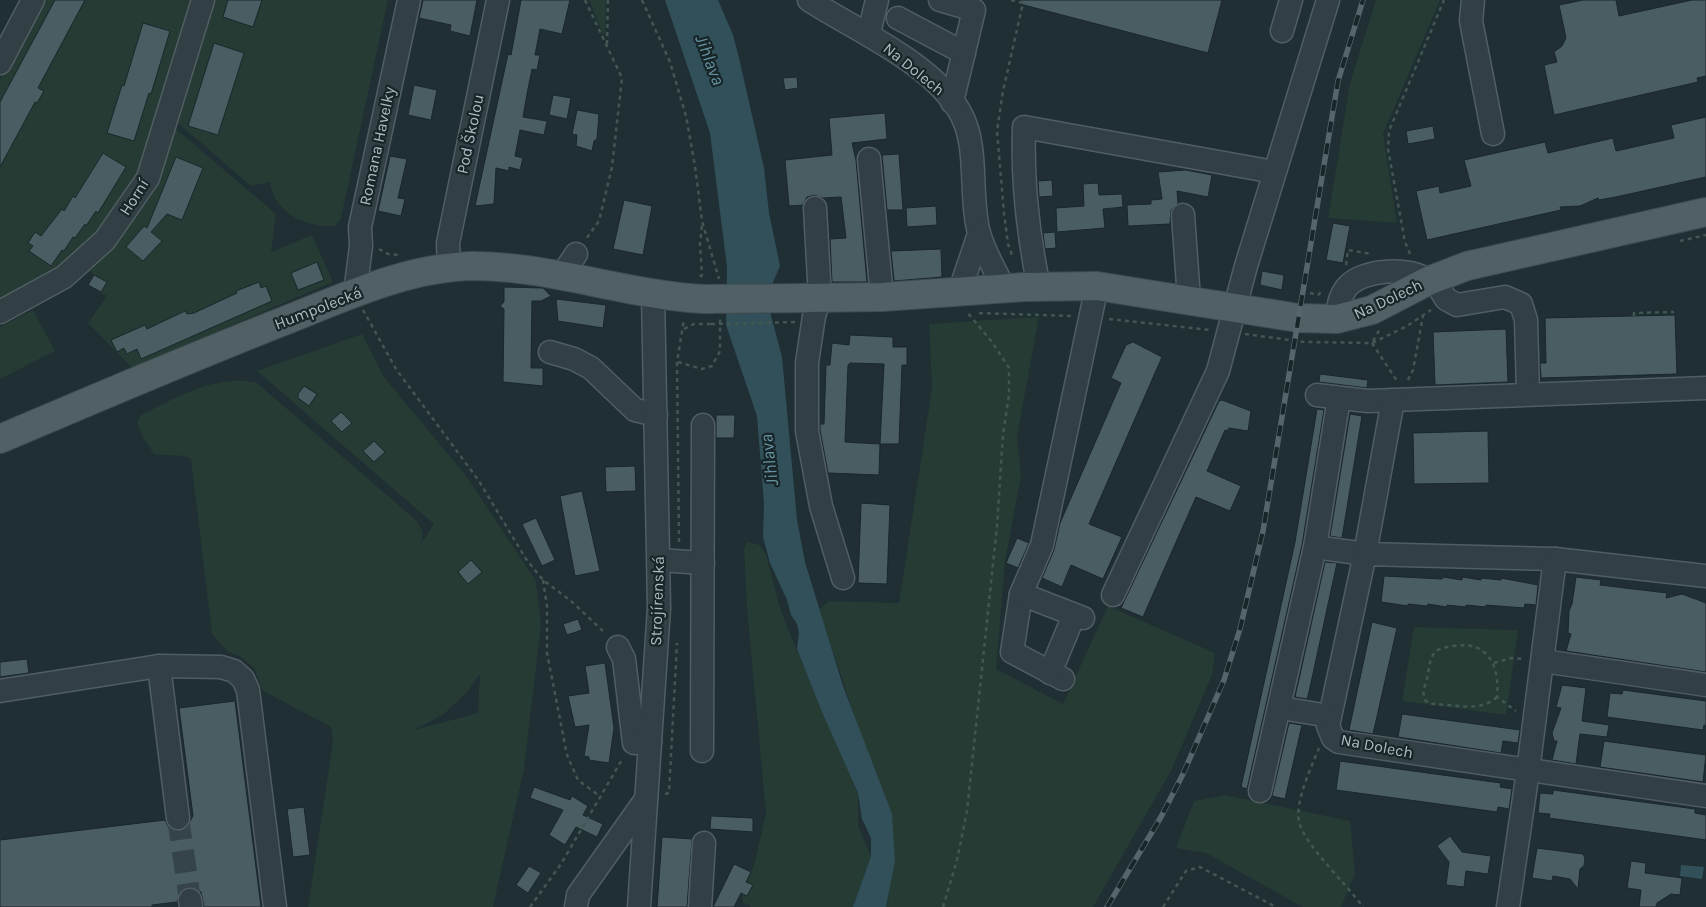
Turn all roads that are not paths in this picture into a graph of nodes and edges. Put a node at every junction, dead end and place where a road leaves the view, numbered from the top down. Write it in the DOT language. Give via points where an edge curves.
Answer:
graph roads {
  1 [pos="32,0"];
  2 [pos="203,0"];
  3 [pos="409,0"];
  4 [pos="498,0"];
  5 [pos="809,0"];
  6 [pos="877,0"];
  7 [pos="940,0"];
  8 [pos="1291,0"];
  9 [pos="1328,0"];
  10 [pos="1473,0"];
  11 [pos="902,9"];
  12 [pos="1282,31"];
  13 [pos="869,33"];
  14 [pos="887,46"];
  15 [pos="964,53"];
  16 [pos="0,63"];
  17 [pos="952,102"];
  18 [pos="1493,134"];
  19 [pos="869,160"];
  20 [pos="1263,170"];
  21 [pos="815,208"];
  22 [pos="1706,212"];
  23 [pos="1183,215"];
  24 [pos="979,234"];
  25 [pos="449,268"];
  26 [pos="1432,283"];
  27 [pos="1097,286"];
  28 [pos="1039,287"];
  29 [pos="1004,289"];
  30 [pos="355,293"];
  31 [pos="653,294"];
  32 [pos="882,297"];
  33 [pos="1189,299"];
  34 [pos="963,303"];
  35 [pos="808,306"];
  36 [pos="0,312"];
  37 [pos="1231,320"];
  38 [pos="550,352"];
  39 [pos="1706,388"];
  40 [pos="1398,392"];
  41 [pos="1528,394"];
  42 [pos="656,415"];
  43 [pos="703,425"];
  44 [pos="0,439"];
  45 [pos="1315,547"];
  46 [pos="1365,554"];
  47 [pos="1555,559"];
  48 [pos="659,560"];
  49 [pos="702,563"];
  50 [pos="1706,576"];
  51 [pos="843,578"];
  52 [pos="1021,594"];
  53 [pos="1113,595"];
  54 [pos="618,647"];
  55 [pos="1543,661"];
  56 [pos="160,666"];
  57 [pos="1706,685"];
  58 [pos="626,686"];
  59 [pos="653,689"];
  60 [pos="0,692"];
  61 [pos="1281,708"];
  62 [pos="1328,721"];
  63 [pos="642,743"];
  64 [pos="702,751"];
  65 [pos="1528,772"];
  66 [pos="1260,791"];
  67 [pos="1706,796"];
  68 [pos="646,798"];
  69 [pos="178,818"];
  70 [pos="704,842"];
  71 [pos="275,907"];
  72 [pos="576,907"];
  73 [pos="638,907"];
  74 [pos="700,907"];
  75 [pos="1508,907"];
  1 -- 16 [label="street"];
  2 -- 36 [label="street, Horní" via="148,178 105,240 64,277"];
  3 -- 30 [label="street, Romana Havelky" via="360,227"];
  4 -- 25 [label="street, Pod Školou" via="448,243"];
  5 -- 13 [label="street, Na Dolech"];
  6 -- 13 [label="street"];
  7 -- 15 [label="street" via="974,10"];
  8 -- 12 [label="street"];
  9 -- 37 [label="street"];
  10 -- 18 [label="street" via="1471,21"];
  11 -- 14 [label="street"];
  11 -- 15 [label="street"];
  13 -- 14 [label="street, Na Dolech"];
  14 -- 17 [label="street, Na Dolech" via="943,89"];
  15 -- 17 [label="street"];
  17 -- 24 [label="street, Na Dolech" via="962,116 968,134"];
  19 -- 32 [label="street"];
  20 -- 28 [label="street" via="1024,127 1026,205"];
  21 -- 35 [label="street"];
  22 -- 26 [label="main road, Na Dolech" via="1467,266"];
  23 -- 33 [label="street"];
  24 -- 29 [label="street, Na Dolech"];
  24 -- 34 [label="street, Na Dolech"];
  25 -- 30 [label="main road, Humpolecká" via="414,274"];
  25 -- 31 [label="main road, Humpolecká" via="568,265"];
  26 -- 37 [label="main road, Na Dolech" via="1372,310 1336,320"];
  26 -- 41 [label="street" via="1456,305 1505,297 1521,304 1526,320"];
  27 -- 28 [label="main road, Na Dolech"];
  27 -- 33 [label="main road, Na Dolech"];
  27 -- 52 [label="street" via="1042,545"];
  28 -- 29 [label="main road, Na Dolech"];
  29 -- 34 [label="main road, Na Dolech"];
  30 -- 44 [label="main road, Humpolecká" via="224,344"];
  31 -- 35 [label="main road, Na Dolech, bridge"];
  31 -- 42 [label="street, Strojírenská"];
  32 -- 34 [label="main road, Na Dolech"];
  32 -- 35 [label="main road, Na Dolech"];
  33 -- 37 [label="main road, Na Dolech"];
  35 -- 51 [label="street" via="814,316 807,363 806,432 821,506"];
  37 -- 53 [label="street" via="1218,371"];
  38 -- 42 [label="street" via="591,368 635,410"];
  39 -- 41 [label="street"];
  40 -- 41 [label="street"];
  40 -- 45 [label="street" via="1368,401 1328,396"];
  40 -- 46 [label="street, Na Dolech"];
  42 -- 48 [label="street, Strojírenská"];
  43 -- 49 [label="street"];
  45 -- 46 [label="street"];
  45 -- 61 [label="street"];
  46 -- 47 [label="street"];
  46 -- 62 [label="street, Na Dolech"];
  47 -- 50 [label="street"];
  47 -- 55 [label="street"];
  48 -- 49 [label="street"];
  48 -- 59 [label="street, Strojírenská"];
  49 -- 64 [label="street"];
  52 -- 52 [label="street" via="1012,652 1056,676 1079,616"];
  54 -- 58 [label="street" via="624,659"];
  55 -- 57 [label="street"];
  55 -- 65 [label="street"];
  56 -- 60 [label="street"];
  56 -- 69 [label="street"];
  56 -- 71 [label="street" via="221,668 234,671 243,679 248,690"];
  58 -- 59 [label="street"];
  58 -- 63 [label="street"];
  59 -- 63 [label="street, Strojírenská"];
  61 -- 62 [label="street"];
  61 -- 66 [label="street"];
  62 -- 65 [label="street, Na Dolech" via="1333,738 1339,742"];
  63 -- 68 [label="street, Strojírenská"];
  65 -- 67 [label="street, Na Dolech"];
  65 -- 75 [label="street"];
  68 -- 72 [label="street" via="578,895"];
  68 -- 73 [label="street, Strojírenská"];
  70 -- 74 [label="street"];
}
